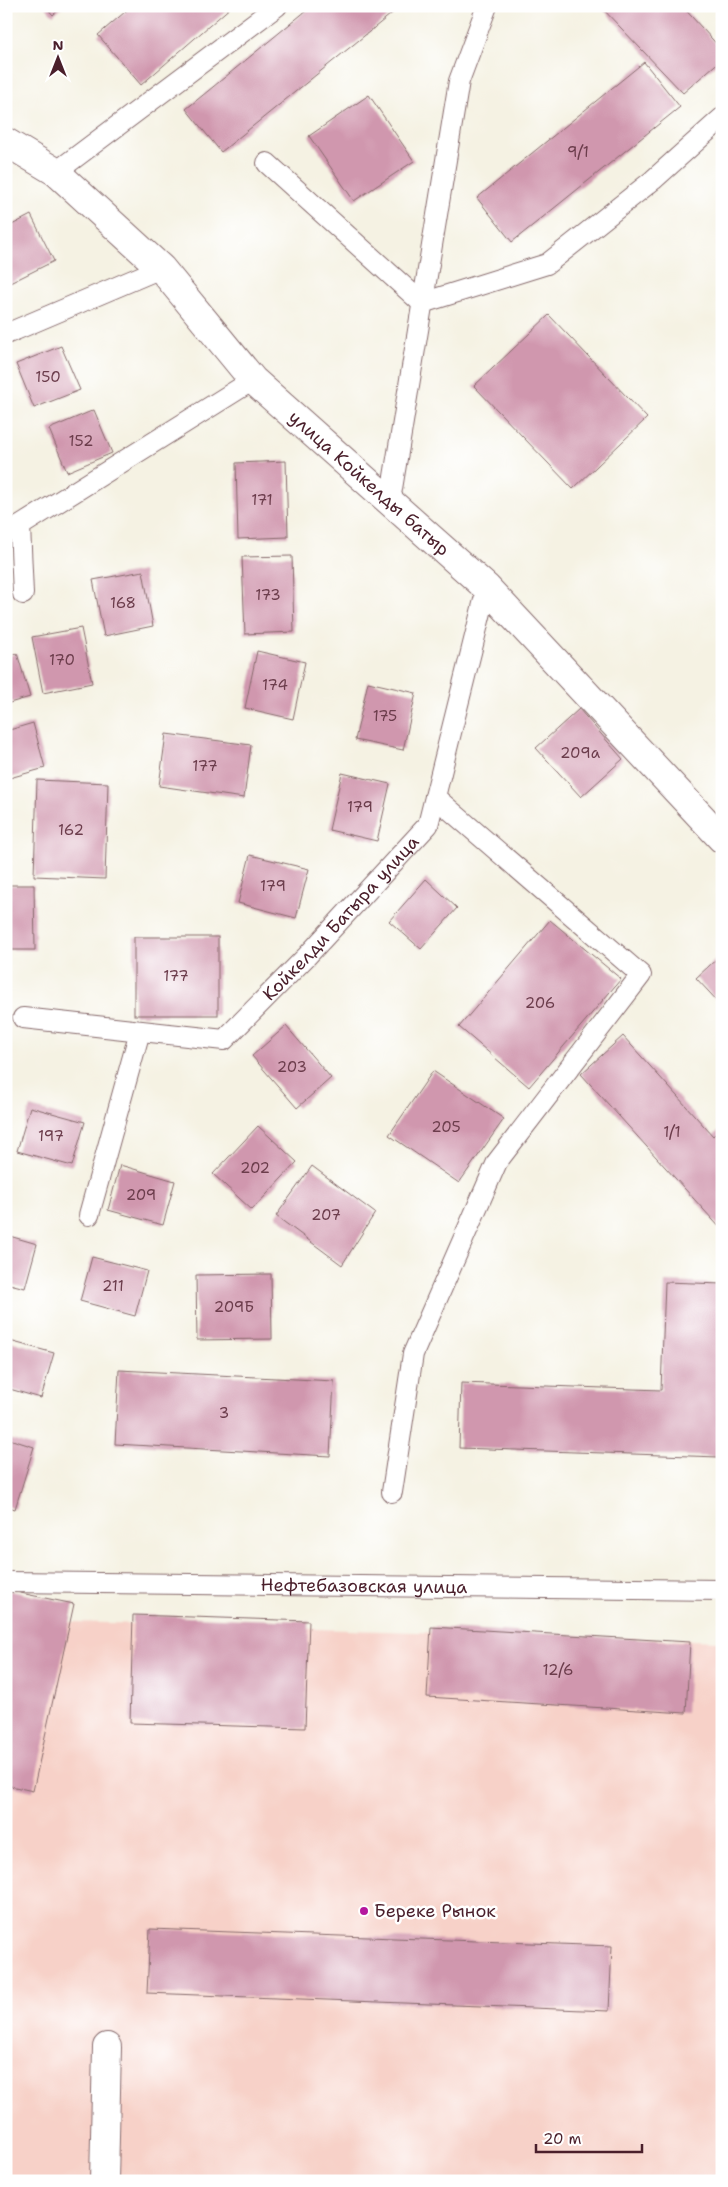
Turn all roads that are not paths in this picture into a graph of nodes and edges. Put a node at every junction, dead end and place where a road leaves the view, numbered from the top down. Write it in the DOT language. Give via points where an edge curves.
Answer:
graph roads {
  1 [pos="277,6"];
  2 [pos="487,6"];
  3 [pos="722,118"];
  4 [pos="6,142"];
  5 [pos="267,163"];
  6 [pos="56,172"];
  7 [pos="161,268"];
  8 [pos="422,302"];
  9 [pos="6,334"];
  10 [pos="253,380"];
  11 [pos="390,501"];
  12 [pos="487,588"];
  13 [pos="23,594"];
  14 [pos="435,797"];
  15 [pos="722,839"];
  16 [pos="23,1018"];
  17 [pos="140,1031"];
  18 [pos="89,1215"];
  19 [pos="392,1492"];
  20 [pos="6,1582"];
  21 [pos="722,1590"];
  22 [pos="107,2047"];
  23 [pos="104,2181"];
  1 -- 6 [label="lane"];
  2 -- 8 [label="lane" via="459,81"];
  3 -- 8 [label="lane" via="653,180 547,264"];
  4 -- 6 [label="street, улица Койкелды батыр"];
  5 -- 8 [label="lane"];
  6 -- 7 [label="street, улица Койкелды батыр"];
  7 -- 9 [label="lane"];
  7 -- 10 [label="street, улица Койкелды батыр"];
  8 -- 11 [label="lane"];
  10 -- 11 [label="street, улица Койкелды батыр"];
  10 -- 13 [label="lane" via="20,526"];
  11 -- 12 [label="street, улица Койкелды батыр"];
  12 -- 14 [label="lane, Койкелди Батыра улица"];
  12 -- 15 [label="street, улица Койкелды батыр"];
  14 -- 17 [label="lane, Койкелди Батыра улица" via="428,825 224,1040"];
  14 -- 19 [label="lane" via="641,975 497,1162 413,1354"];
  16 -- 17 [label="lane, Койкелди Батыра улица"];
  17 -- 18 [label="lane"];
  20 -- 21 [label="lane, Нефтебазовская улица"];
  22 -- 23 [label="street"];
}
